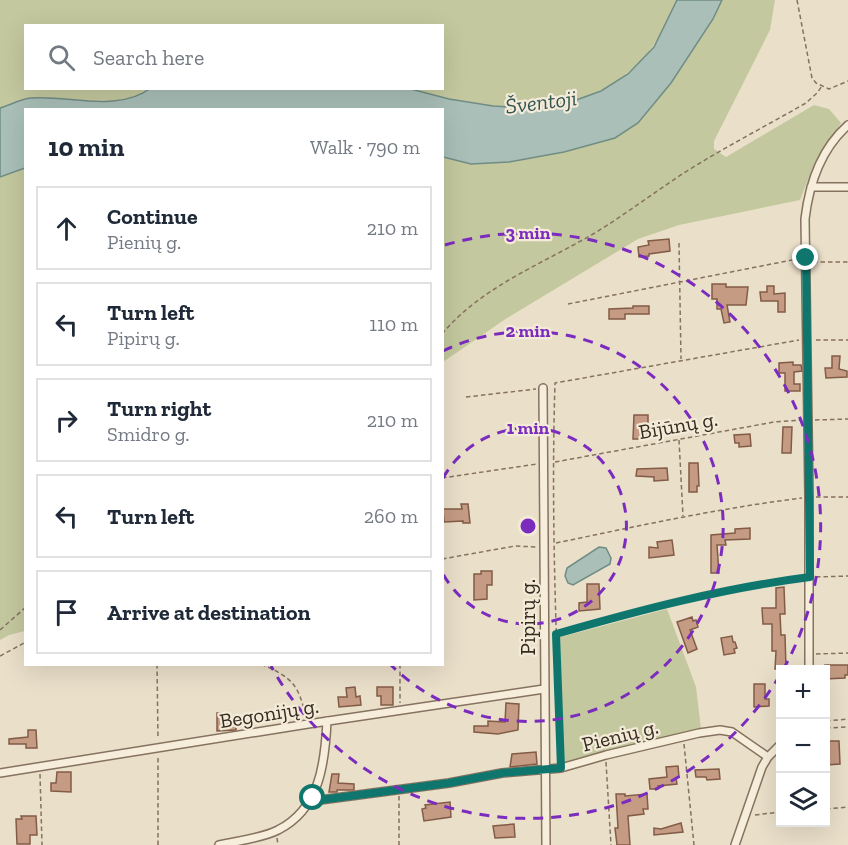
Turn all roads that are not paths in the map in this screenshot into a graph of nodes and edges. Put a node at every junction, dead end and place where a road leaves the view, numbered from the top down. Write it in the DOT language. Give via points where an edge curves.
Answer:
graph roads {
  1 [pos="848,125"];
  2 [pos="811,187"];
  3 [pos="848,187"];
  4 [pos="543,388"];
  5 [pos="809,665"];
  6 [pos="544,689"];
  7 [pos="327,721"];
  8 [pos="776,749"];
  9 [pos="768,757"];
  10 [pos="546,770"];
  11 [pos="0,773"];
  12 [pos="313,798"];
  13 [pos="219,845"];
  14 [pos="546,845"];
  15 [pos="735,845"];
  1 -- 2 [label="street" via="831,144"];
  2 -- 3 [label="street"];
  2 -- 5 [label="street" via="805,219"];
  4 -- 6 [label="street, Pipirų g."];
  6 -- 7 [label="street, Begonijų g."];
  6 -- 10 [label="street, Pipirų g."];
  7 -- 11 [label="street, Begonijų g."];
  7 -- 12 [label="street" via="325,753"];
  8 -- 9 [label="street"];
  9 -- 10 [label="street, Pienių g." via="732,732 720,730"];
  9 -- 15 [label="street"];
  10 -- 12 [label="street, Pienių g."];
  10 -- 14 [label="street, Pipirų g."];
  12 -- 13 [label="street" via="299,816 276,832"];
}
